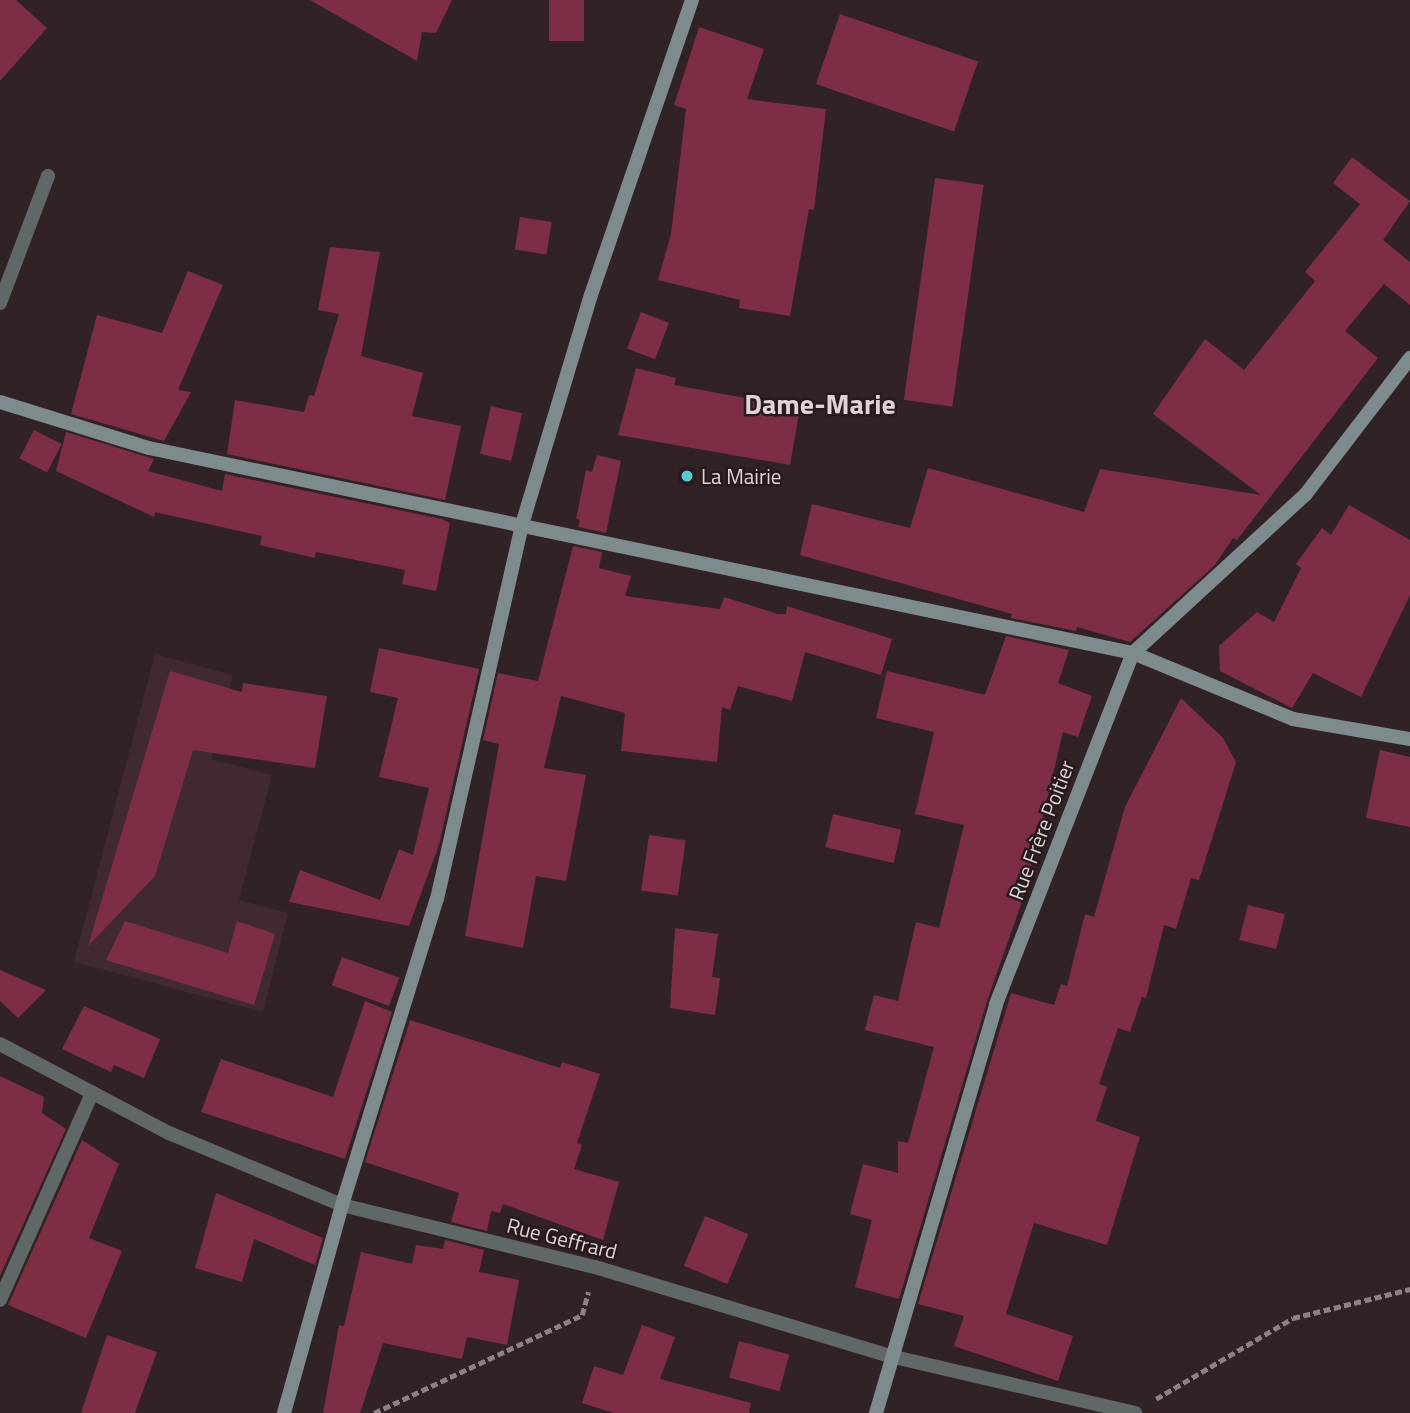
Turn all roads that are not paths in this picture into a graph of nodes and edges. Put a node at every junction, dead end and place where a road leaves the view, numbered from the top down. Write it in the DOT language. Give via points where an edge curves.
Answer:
graph roads {
  1 [pos="692,0"];
  2 [pos="48,176"];
  3 [pos="0,303"];
  4 [pos="1410,358"];
  5 [pos="0,402"];
  6 [pos="521,528"];
  7 [pos="1133,653"];
  8 [pos="1410,739"];
  9 [pos="0,1044"];
  10 [pos="92,1093"];
  11 [pos="342,1205"];
  12 [pos="0,1300"];
  13 [pos="890,1356"];
  14 [pos="1135,1412"];
  15 [pos="284,1413"];
  16 [pos="876,1413"];
  1 -- 6 [label="street" via="591,295"];
  2 -- 3 [label="street"];
  4 -- 7 [label="street, Rue Frère Poitier" via="1305,495"];
  5 -- 6 [label="street" via="149,448"];
  6 -- 7 [label="street"];
  6 -- 11 [label="street" via="437,898"];
  7 -- 8 [label="street" via="1293,719"];
  7 -- 13 [label="street, Rue Frère Poitier" via="996,1004"];
  9 -- 10 [label="street, Rue Geffrard"];
  10 -- 11 [label="street, Rue Geffrard" via="169,1133"];
  10 -- 12 [label="street"];
  11 -- 13 [label="street, Rue Geffrard" via="595,1267"];
  11 -- 15 [label="street"];
  13 -- 14 [label="street, Rue Geffrard"];
  13 -- 16 [label="street, Rue Frère Poitier"];
}
